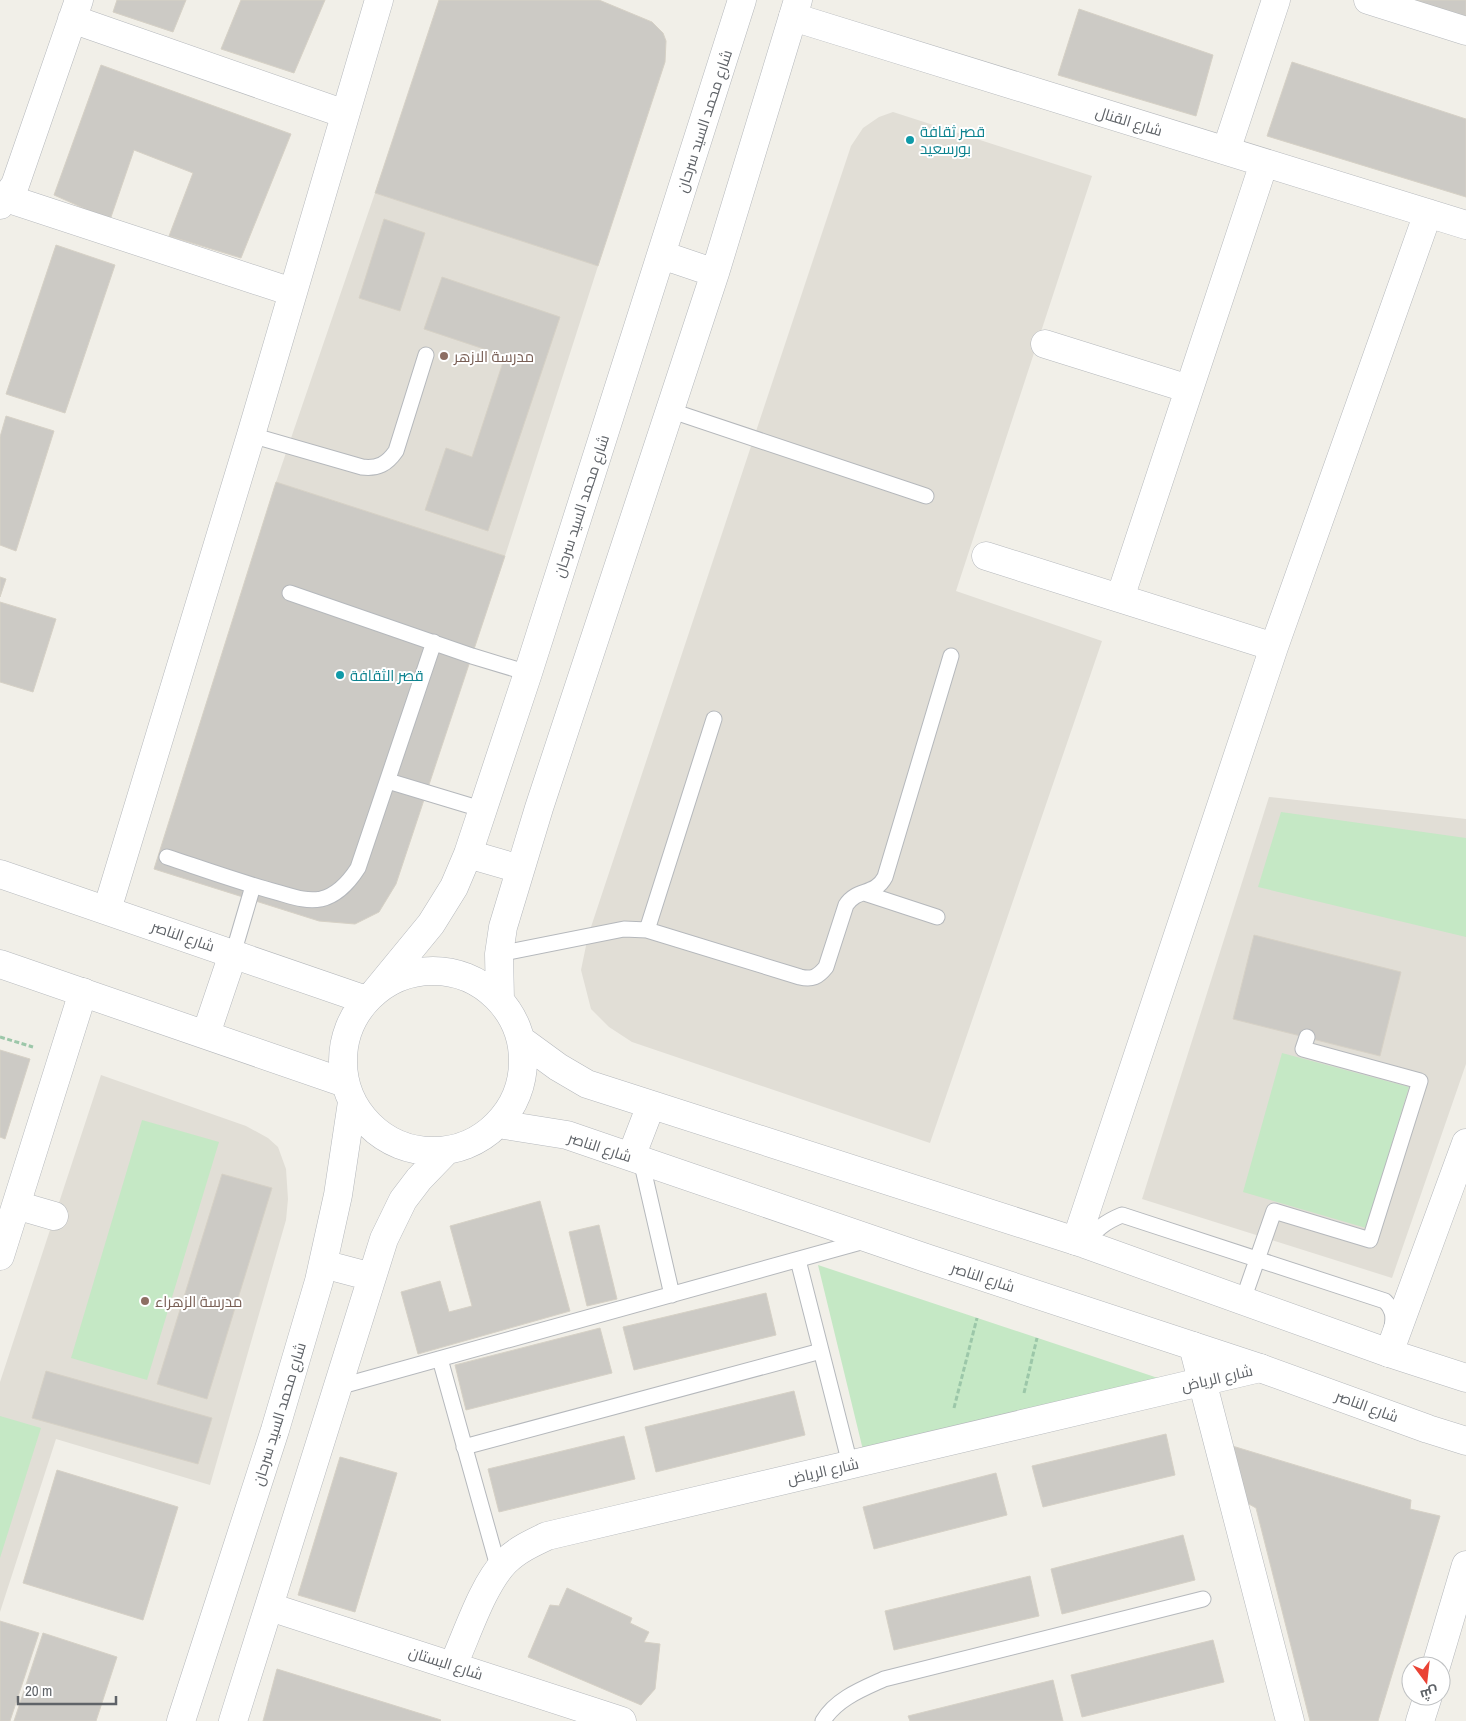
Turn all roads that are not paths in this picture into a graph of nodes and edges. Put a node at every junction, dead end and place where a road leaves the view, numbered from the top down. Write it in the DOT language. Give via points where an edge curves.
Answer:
graph roads {
  1 [pos="379,0"];
  2 [pos="1276,0"];
  3 [pos="1368,0"];
  4 [pos="740,1"];
  5 [pos="796,8"];
  6 [pos="75,9"];
  7 [pos="1466,30"];
  8 [pos="345,114"];
  9 [pos="1226,151"];
  10 [pos="1264,163"];
  11 [pos="2,200"];
  12 [pos="1428,213"];
  13 [pos="1466,225"];
  14 [pos="662,254"];
  15 [pos="715,273"];
  16 [pos="292,292"];
  17 [pos="1045,344"];
  18 [pos="426,355"];
  19 [pos="1189,389"];
  20 [pos="669,410"];
  21 [pos="251,435"];
  22 [pos="926,496"];
  23 [pos="986,556"];
  24 [pos="290,593"];
  25 [pos="1120,598"];
  26 [pos="434,642"];
  27 [pos="1274,647"];
  28 [pos="951,656"];
  29 [pos="528,673"];
  30 [pos="714,719"];
  31 [pos="388,781"];
  32 [pos="484,810"];
  33 [pos="468,854"];
  34 [pos="167,857"];
  35 [pos="520,869"];
  36 [pos="0,874"];
  37 [pos="254,886"];
  38 [pos="864,892"];
  39 [pos="107,910"];
  40 [pos="937,917"];
  41 [pos="647,930"];
  42 [pos="234,954"];
  43 [pos="499,954"];
  44 [pos="0,964"];
  45 [pos="83,992"];
  46 [pos="371,996"];
  47 [pos="500,1000"];
  48 [pos="206,1034"];
  49 [pos="1307,1037"];
  50 [pos="521,1040"];
  51 [pos="348,1092"];
  52 [pos="650,1105"];
  53 [pos="498,1124"];
  54 [pos="1466,1144"];
  55 [pos="447,1150"];
  56 [pos="636,1159"];
  57 [pos="16,1205"];
  58 [pos="54,1216"];
  59 [pos="872,1239"];
  60 [pos="1081,1242"];
  61 [pos="0,1256"];
  62 [pos="1258,1259"];
  63 [pos="798,1260"];
  64 [pos="323,1264"];
  65 [pos="372,1277"];
  66 [pos="672,1295"];
  67 [pos="1243,1300"];
  68 [pos="1194,1346"];
  69 [pos="821,1351"];
  70 [pos="1389,1353"];
  71 [pos="440,1359"];
  72 [pos="1260,1368"];
  73 [pos="1466,1378"];
  74 [pos="1202,1382"];
  75 [pos="338,1387"];
  76 [pos="1466,1441"];
  77 [pos="464,1446"];
  78 [pos="850,1464"];
  79 [pos="1466,1565"];
  80 [pos="498,1570"];
  81 [pos="1203,1599"];
  82 [pos="270,1607"];
  83 [pos="1439,1656"];
  84 [pos="453,1665"];
  85 [pos="1425,1706"];
  86 [pos="182,1721"];
  87 [pos="233,1721"];
  88 [pos="622,1721"];
  89 [pos="823,1721"];
  90 [pos="1290,1721"];
  91 [pos="1420,1721"];
  1 -- 8 [label="street"];
  2 -- 9 [label="street"];
  3 -- 7 [label="street"];
  4 -- 14 [label="street, شارع محمد السيد سرحان"];
  5 -- 9 [label="street, شارع القنال"];
  5 -- 15 [label="street"];
  6 -- 8 [label="street"];
  6 -- 11 [label="street" via="15,185"];
  8 -- 16 [label="street"];
  9 -- 10 [label="street, شارع القنال"];
  10 -- 12 [label="street, شارع القنال"];
  10 -- 19 [label="street"];
  11 -- 16 [label="street"];
  12 -- 13 [label="street, شارع القنال"];
  12 -- 27 [label="street"];
  14 -- 15 [label="street"];
  14 -- 29 [label="street, شارع محمد السيد سرحان"];
  15 -- 20 [label="street"];
  16 -- 21 [label="street"];
  17 -- 19 [label="street"];
  18 -- 21 [label="lane" via="396,451 382,466 362,467"];
  19 -- 25 [label="street"];
  20 -- 22 [label="lane"];
  20 -- 35 [label="street"];
  21 -- 39 [label="street"];
  23 -- 25 [label="street"];
  24 -- 26 [label="lane"];
  25 -- 27 [label="street"];
  26 -- 29 [label="lane"];
  26 -- 31 [label="lane"];
  27 -- 60 [label="street"];
  28 -- 38 [label="lane" via="885,877 877,888"];
  29 -- 32 [label="street, شارع محمد السيد سرحان"];
  30 -- 41 [label="lane"];
  31 -- 32 [label="lane"];
  31 -- 37 [label="lane" via="358,868 349,882 322,899 305,900"];
  32 -- 33 [label="street, شارع محمد السيد سرحان"];
  33 -- 35 [label="street"];
  33 -- 46 [label="street, شارع محمد السيد سرحان" via="454,887 431,924"];
  34 -- 37 [label="lane"];
  35 -- 43 [label="street" via="503,927"];
  36 -- 39 [label="street, شارع الناصر"];
  37 -- 42 [label="lane"];
  38 -- 40 [label="lane"];
  38 -- 41 [label="lane" via="853,896 846,905 826,967 815,978 807,979"];
  39 -- 42 [label="street, شارع الناصر"];
  41 -- 43 [label="lane" via="624,929"];
  42 -- 46 [label="street, شارع الناصر"];
  42 -- 48 [label="street"];
  43 -- 47 [label="street"];
  44 -- 45 [label="street"];
  45 -- 48 [label="street"];
  45 -- 57 [label="street"];
  46 -- 47 [label="street" via="393,980 411,973 430,971 450,972 469,978"];
  46 -- 51 [label="street, شارع محمد السيد سرحان" via="353,1018 345,1039 342,1061"];
  47 -- 50 [label="street" via="513,1019"];
  48 -- 51 [label="street"];
  49 -- 62 [label="lane" via="1303,1049 1420,1081 1370,1240 1274,1210"];
  50 -- 52 [label="street" via="587,1084"];
  50 -- 53 [label="street" via="522,1076 509,1110"];
  51 -- 55 [label="street" via="362,1118 391,1141 409,1148"];
  51 -- 64 [label="street, شارع محمد السيد سرحان" via="338,1195"];
  52 -- 56 [label="street"];
  52 -- 60 [label="street"];
  53 -- 55 [label="street" via="483,1136"];
  53 -- 56 [label="street, شارع الناصر" via="567,1135"];
  54 -- 70 [label="street"];
  55 -- 65 [label="street" via="403,1200 384,1239"];
  56 -- 59 [label="street, شارع الناصر"];
  56 -- 66 [label="lane"];
  57 -- 58 [label="street"];
  57 -- 61 [label="street"];
  59 -- 63 [label="lane"];
  59 -- 68 [label="street, شارع الناصر"];
  60 -- 62 [label="lane" via="1107,1221 1122,1215"];
  60 -- 67 [label="street"];
  62 -- 67 [label="lane"];
  62 -- 70 [label="lane" via="1385,1301 1393,1314"];
  63 -- 66 [label="lane"];
  63 -- 69 [label="lane"];
  64 -- 65 [label="street"];
  64 -- 86 [label="street, شارع محمد السيد سرحان" via="275,1430"];
  65 -- 75 [label="street"];
  66 -- 71 [label="lane"];
  67 -- 70 [label="street"];
  68 -- 72 [label="street, شارع الناصر"];
  68 -- 74 [label="street"];
  69 -- 77 [label="lane"];
  69 -- 78 [label="lane"];
  70 -- 73 [label="street"];
  71 -- 75 [label="lane"];
  71 -- 77 [label="lane"];
  72 -- 74 [label="street, شارع الرياض"];
  72 -- 76 [label="street, شارع الناصر"];
  74 -- 78 [label="street, شارع الرياض"];
  74 -- 90 [label="street"];
  75 -- 82 [label="street"];
  77 -- 80 [label="lane"];
  78 -- 80 [label="street, شارع الرياض" via="547,1536 525,1546"];
  79 -- 83 [label="street"];
  80 -- 84 [label="street, شارع الرياض" via="490,1581"];
  81 -- 89 [label="lane" via="884,1679 853,1693"];
  82 -- 84 [label="street, شارع البستان"];
  82 -- 87 [label="street"];
  84 -- 88 [label="street, شارع البستان"];
  85 -- 91 [label="street"];
}
